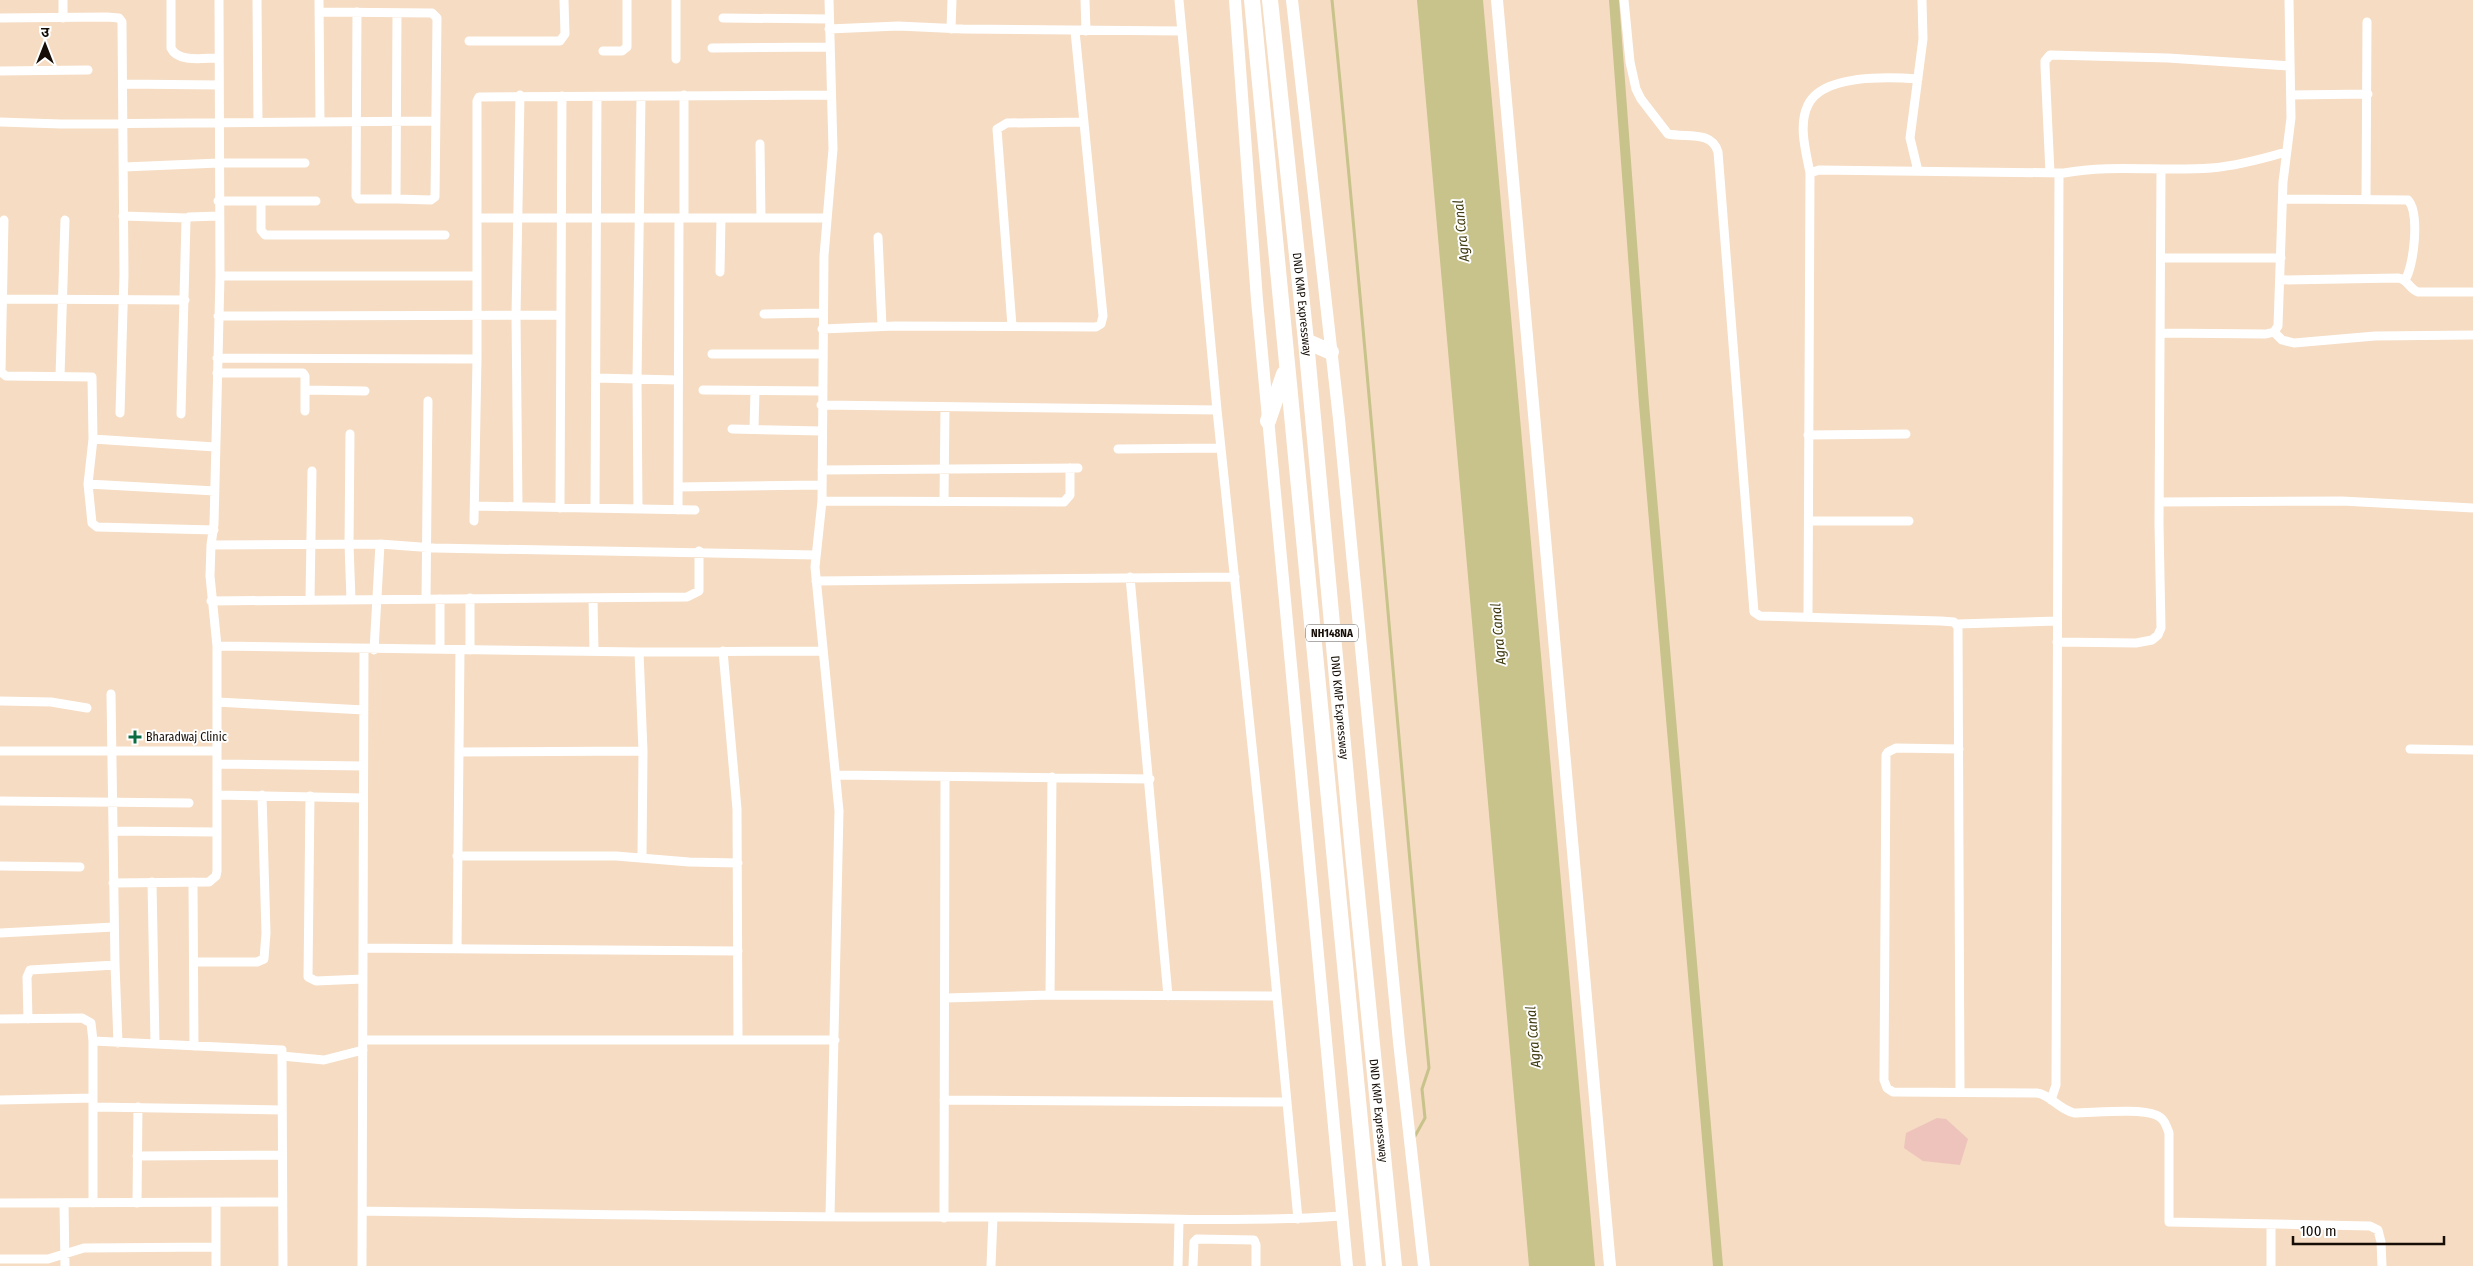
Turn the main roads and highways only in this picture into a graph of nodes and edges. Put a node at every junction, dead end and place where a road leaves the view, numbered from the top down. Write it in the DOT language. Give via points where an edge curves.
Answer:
graph roads {
  1 [pos="1252,0"];
  2 [pos="1270,0"];
  3 [pos="1306,341"];
  4 [pos="1331,352"];
  5 [pos="1286,368"];
  6 [pos="1268,421"];
  7 [pos="1374,1266"];
  8 [pos="1394,1266"];
  1 -- 5 [label="highway, DND KMP Expressway / NH148NA"];
  2 -- 3 [label="highway, DND KMP Expressway / NH148NA"];
  3 -- 4 [label="highway"];
  3 -- 8 [label="highway, DND KMP Expressway / NH148NA"];
  5 -- 6 [label="highway"];
  5 -- 7 [label="highway, DND KMP Expressway / NH148NA"];
}
